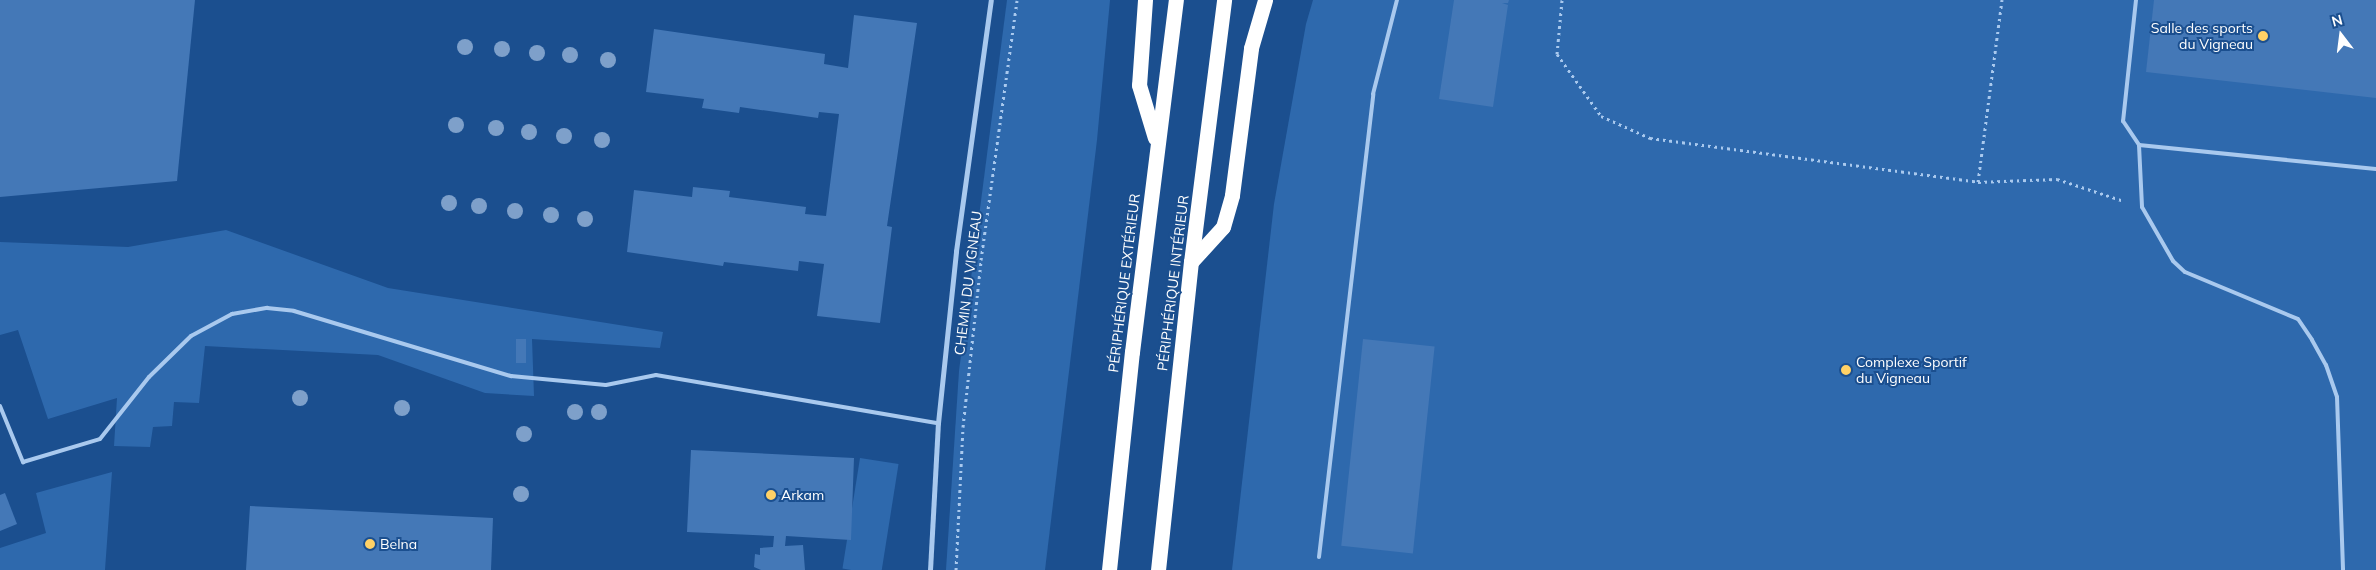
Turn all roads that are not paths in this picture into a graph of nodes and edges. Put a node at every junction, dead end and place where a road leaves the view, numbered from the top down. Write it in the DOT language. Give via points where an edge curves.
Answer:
graph roads {
  1 [pos="991,0"];
  2 [pos="1145,0"];
  3 [pos="1176,0"];
  4 [pos="1224,0"];
  5 [pos="1264,0"];
  6 [pos="1397,0"];
  7 [pos="2136,0"];
  8 [pos="1157,144"];
  9 [pos="2139,144"];
  10 [pos="2376,169"];
  11 [pos="1191,262"];
  12 [pos="0,406"];
  13 [pos="938,422"];
  14 [pos="1319,557"];
  15 [pos="930,570"];
  16 [pos="1110,570"];
  17 [pos="1158,570"];
  18 [pos="2343,570"];
  1 -- 13 [label="street, CHEMIN DU VIGNEAU" via="970,129"];
  2 -- 8 [label="highway" via="1139,85"];
  3 -- 8 [label="highway, PÉRIPHÉRIQUE EXTÉRIEUR"];
  4 -- 11 [label="highway, PÉRIPHÉRIQUE INTÉRIEUR"];
  5 -- 11 [label="highway" via="1251,48 1226,219 1223,227"];
  6 -- 14 [label="lane" via="1374,94"];
  7 -- 9 [label="lane" via="2123,121"];
  8 -- 16 [label="highway, PÉRIPHÉRIQUE EXTÉRIEUR"];
  9 -- 10 [label="lane"];
  9 -- 18 [label="lane" via="2142,207 2173,260 2185,272 2298,319 2326,365 2337,397"];
  11 -- 17 [label="highway, PÉRIPHÉRIQUE INTÉRIEUR"];
  12 -- 13 [label="lane" via="23,462 100,439 149,377 191,336 232,314 267,308 294,310 511,376 606,385 656,375"];
  13 -- 15 [label="street, CHEMIN DU VIGNEAU"];
}
